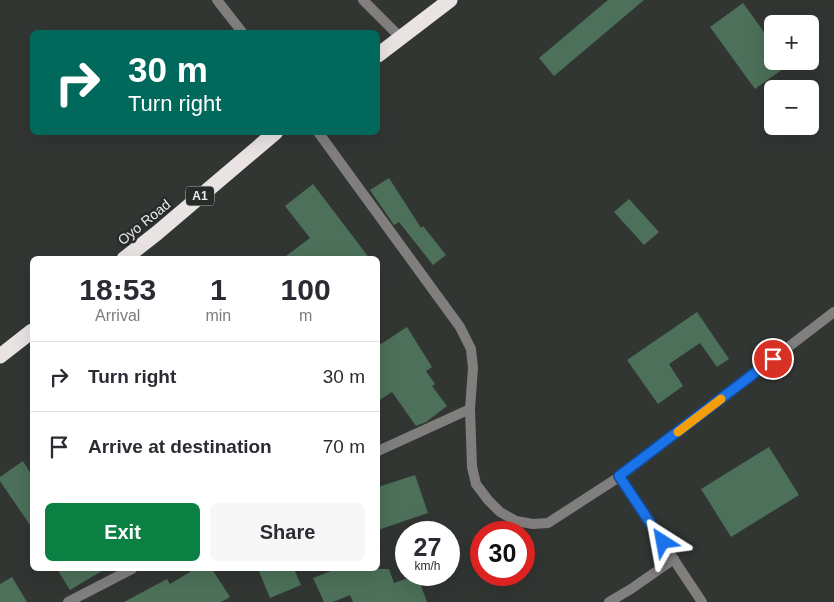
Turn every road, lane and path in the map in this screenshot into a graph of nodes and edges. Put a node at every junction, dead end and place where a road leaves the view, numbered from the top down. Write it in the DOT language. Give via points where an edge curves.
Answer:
graph roads {
  1 [pos="217,0"];
  2 [pos="363,0"];
  3 [pos="450,0"];
  4 [pos="240,30"];
  5 [pos="401,38"];
  6 [pos="380,54"];
  7 [pos="272,135"];
  8 [pos="320,135"];
  9 [pos="128,256"];
  10 [pos="834,312"];
  11 [pos="30,333"];
  12 [pos="0,356"];
  13 [pos="470,409"];
  14 [pos="380,450"];
  15 [pos="619,476"];
  16 [pos="674,558"];
  17 [pos="128,571"];
  18 [pos="68,602"];
  19 [pos="610,602"];
  20 [pos="702,602"];
  1 -- 4 [label="street"];
  2 -- 5 [label="street"];
  3 -- 5 [label="highway"];
  5 -- 6 [label="highway"];
  7 -- 9 [label="highway, Oyo Road / A1"];
  8 -- 13 [label="street" via="460,327 470,349 473,368"];
  10 -- 15 [label="street"];
  11 -- 12 [label="highway"];
  13 -- 14 [label="street"];
  13 -- 15 [label="street" via="472,467 476,484 500,512 516,521 548,523"];
  15 -- 16 [label="street"];
  16 -- 19 [label="street"];
  16 -- 20 [label="street"];
  17 -- 18 [label="street"];
}
